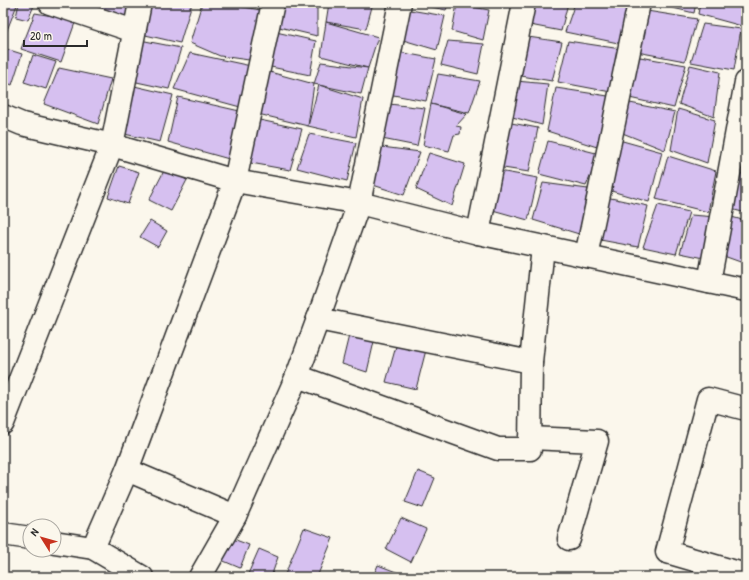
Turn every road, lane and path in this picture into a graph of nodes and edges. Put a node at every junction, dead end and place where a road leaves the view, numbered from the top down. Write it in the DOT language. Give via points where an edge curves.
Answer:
graph roads {
  1 [pos="50,3"];
  2 [pos="140,3"];
  3 [pos="273,3"];
  4 [pos="400,3"];
  5 [pos="524,3"];
  6 [pos="639,3"];
  7 [pos="134,31"];
  8 [pos="746,82"];
  9 [pos="3,116"];
  10 [pos="112,145"];
  11 [pos="235,181"];
  12 [pos="359,202"];
  13 [pos="478,232"];
  14 [pos="543,247"];
  15 [pos="586,256"];
  16 [pos="709,282"];
  17 [pos="746,290"];
  18 [pos="318,319"];
  19 [pos="531,362"];
  20 [pos="297,376"];
  21 [pos="746,410"];
  22 [pos="3,423"];
  23 [pos="530,438"];
  24 [pos="127,470"];
  25 [pos="235,516"];
  26 [pos="3,534"];
  27 [pos="22,537"];
  28 [pos="569,540"];
  29 [pos="62,543"];
  30 [pos="93,548"];
  31 [pos="746,575"];
  32 [pos="142,577"];
  33 [pos="200,577"];
  1 -- 7 [label="street"];
  2 -- 7 [label="street"];
  3 -- 11 [label="street"];
  4 -- 12 [label="street"];
  5 -- 13 [label="street"];
  6 -- 15 [label="street"];
  7 -- 10 [label="street"];
  8 -- 16 [label="street"];
  9 -- 10 [label="street" via="22,124"];
  10 -- 11 [label="street"];
  10 -- 22 [label="street"];
  11 -- 12 [label="street"];
  11 -- 24 [label="street"];
  12 -- 13 [label="street"];
  12 -- 18 [label="street"];
  13 -- 14 [label="street"];
  14 -- 15 [label="street"];
  14 -- 19 [label="street"];
  15 -- 16 [label="street"];
  16 -- 17 [label="street"];
  18 -- 19 [label="street"];
  18 -- 20 [label="street"];
  19 -- 23 [label="street"];
  20 -- 23 [label="street" via="498,449 530,448"];
  20 -- 25 [label="street"];
  21 -- 31 [label="street" via="708,399 666,552"];
  23 -- 28 [label="street" via="597,441"];
  24 -- 25 [label="street"];
  24 -- 30 [label="street"];
  25 -- 33 [label="street"];
  26 -- 27 [label="street"];
  29 -- 30 [label="street"];
  30 -- 32 [label="street"];
}
